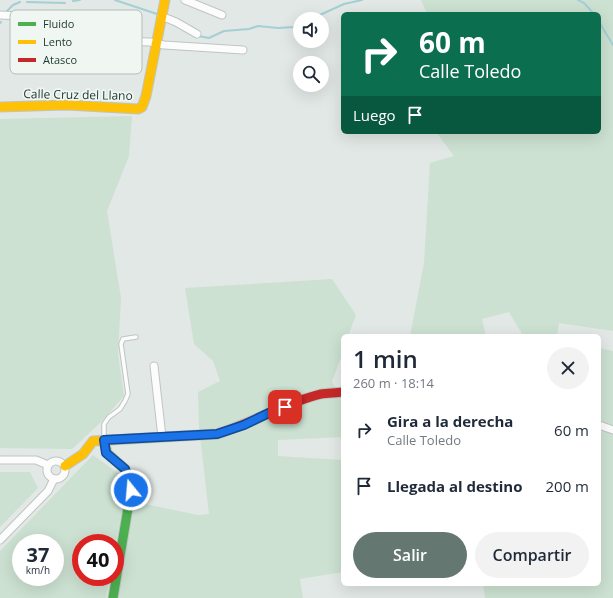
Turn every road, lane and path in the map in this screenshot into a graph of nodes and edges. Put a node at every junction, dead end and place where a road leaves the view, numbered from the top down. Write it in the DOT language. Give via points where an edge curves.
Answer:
graph roads {
  1 [pos="165,0"];
  2 [pos="185,0"];
  3 [pos="0,15"];
  4 [pos="10,15"];
  5 [pos="222,15"];
  6 [pos="161,16"];
  7 [pos="197,34"];
  8 [pos="142,42"];
  9 [pos="156,44"];
  10 [pos="243,50"];
  11 [pos="0,106"];
  12 [pos="136,336"];
  13 [pos="154,366"];
  14 [pos="341,392"];
  15 [pos="601,426"];
  16 [pos="613,430"];
  17 [pos="162,437"];
  18 [pos="104,440"];
  19 [pos="0,460"];
  20 [pos="48,465"];
  21 [pos="65,466"];
  22 [pos="54,479"];
  23 [pos="0,540"];
  24 [pos="113,598"];
  1 -- 6 [label="street, Calle Cruz del Llano"];
  2 -- 5 [label="street"];
  3 -- 4 [label="street"];
  6 -- 7 [label="street"];
  6 -- 9 [label="street, Calle Cruz del Llano"];
  8 -- 9 [label="street"];
  9 -- 10 [label="street"];
  9 -- 11 [label="street, Calle Cruz del Llano" via="142,107"];
  12 -- 18 [label="lane" via="123,339 121,344 128,394 120,409 104,424"];
  13 -- 17 [label="street"];
  14 -- 17 [label="street" via="322,394 217,434"];
  15 -- 16 [label="street"];
  17 -- 18 [label="street"];
  18 -- 21 [label="street" via="93,441 83,454"];
  18 -- 24 [label="street" via="106,453 125,469 131,490"];
  19 -- 20 [label="street" via="36,460"];
  20 -- 21 [label="street" via="56,460"];
  20 -- 22 [label="street" via="47,470"];
  21 -- 22 [label="street" via="64,475"];
  22 -- 23 [label="street" via="48,491"];
}
